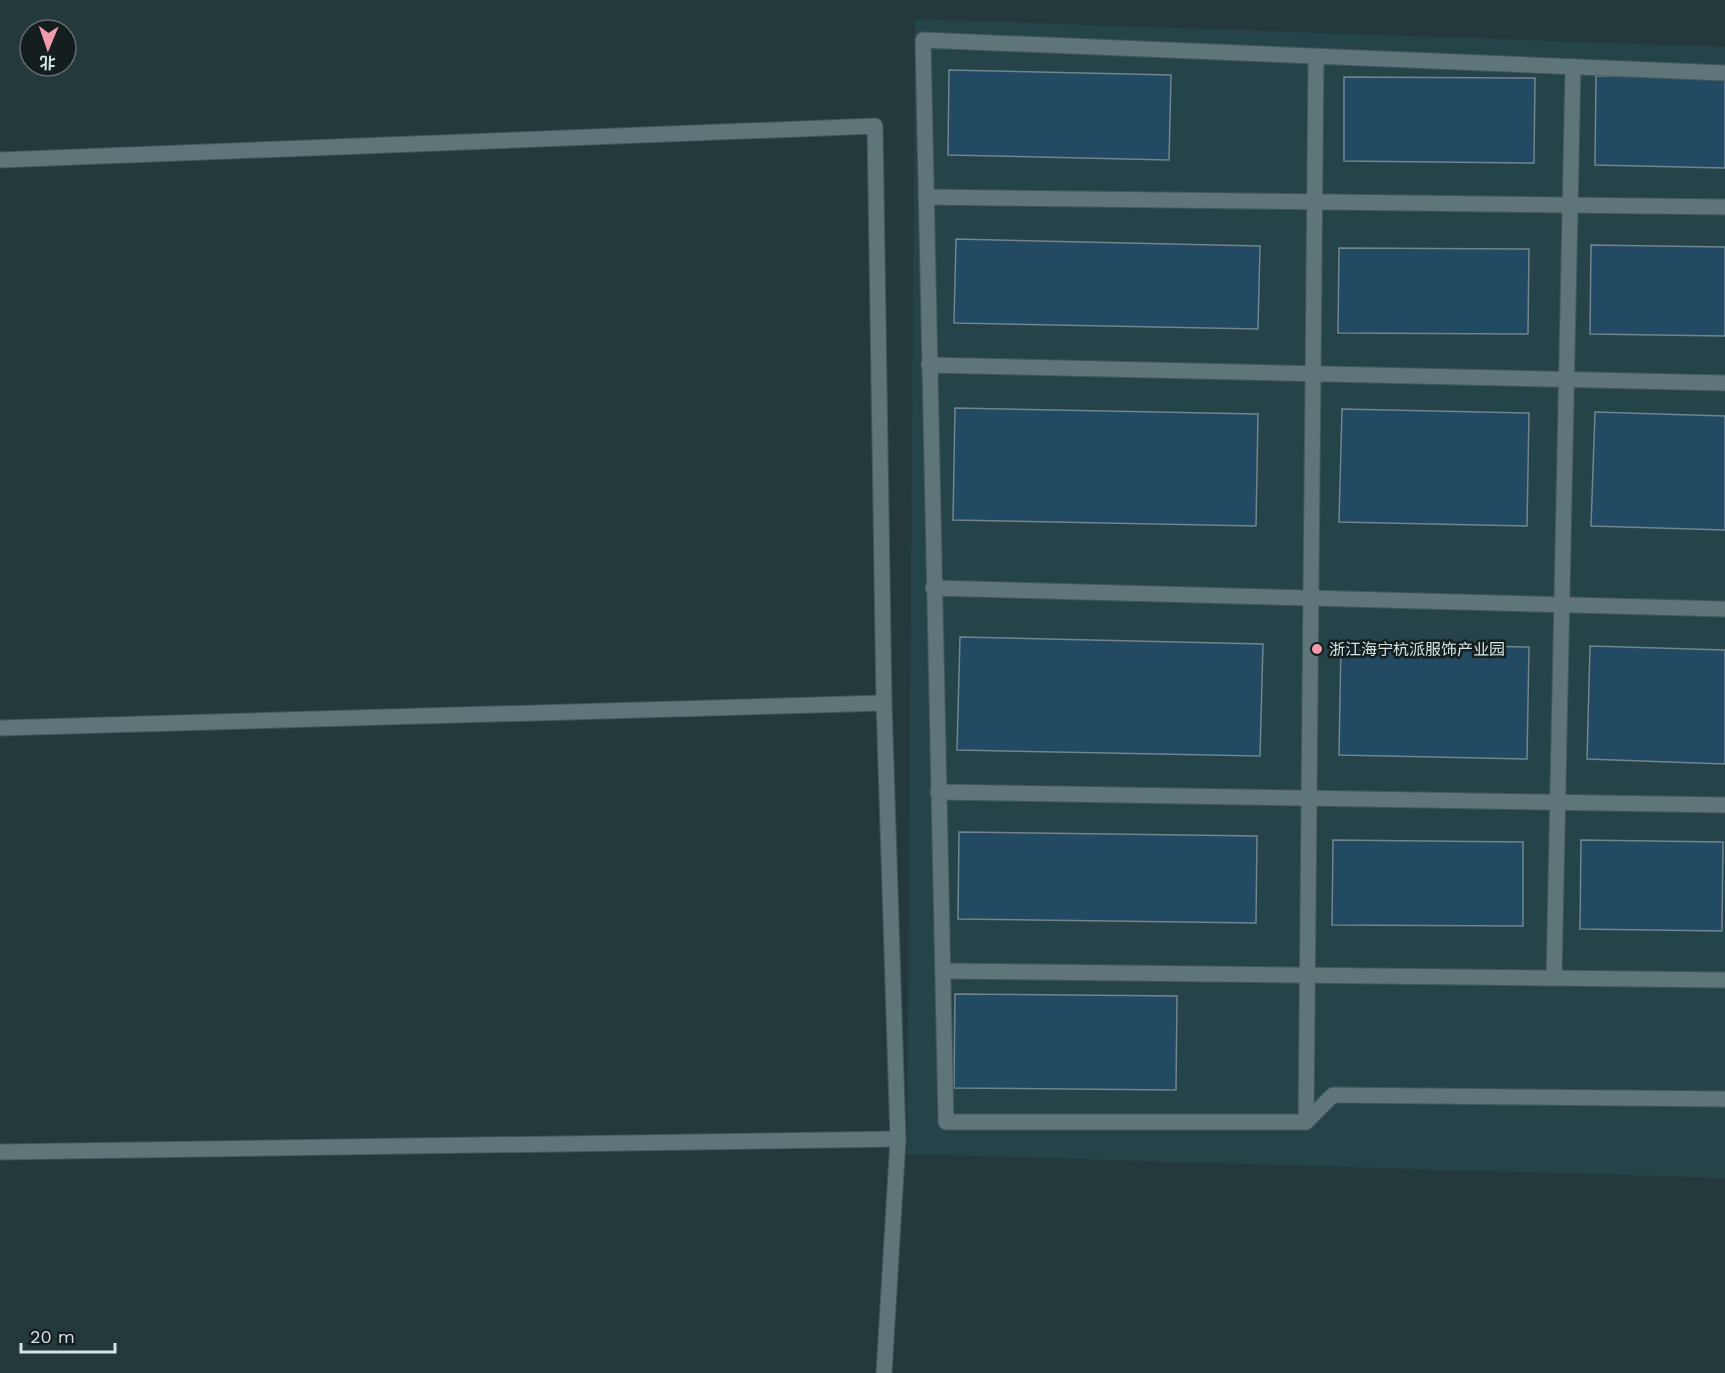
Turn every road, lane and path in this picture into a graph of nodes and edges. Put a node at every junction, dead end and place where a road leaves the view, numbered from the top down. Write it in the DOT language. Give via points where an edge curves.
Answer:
graph roads {
  1 [pos="1316,57"];
  2 [pos="1573,67"];
  3 [pos="1725,73"];
  4 [pos="0,160"];
  5 [pos="926,197"];
  6 [pos="1314,202"];
  7 [pos="1570,205"];
  8 [pos="1725,207"];
  9 [pos="929,365"];
  10 [pos="1313,374"];
  11 [pos="1566,379"];
  12 [pos="1725,383"];
  13 [pos="933,588"];
  14 [pos="1311,599"];
  15 [pos="1562,605"];
  16 [pos="1725,609"];
  17 [pos="884,703"];
  18 [pos="0,728"];
  19 [pos="938,792"];
  20 [pos="1309,798"];
  21 [pos="1558,802"];
  22 [pos="1725,805"];
  23 [pos="943,971"];
  24 [pos="1307,975"];
  25 [pos="1554,978"];
  26 [pos="1725,980"];
  27 [pos="1725,1099"];
  28 [pos="1306,1122"];
  29 [pos="898,1139"];
  30 [pos="0,1152"];
  31 [pos="884,1373"];
  1 -- 2 [label="street"];
  1 -- 5 [label="street" via="923,40"];
  1 -- 6 [label="street"];
  2 -- 3 [label="street"];
  2 -- 7 [label="street"];
  4 -- 17 [label="street" via="875,126"];
  5 -- 6 [label="street"];
  5 -- 9 [label="street"];
  6 -- 7 [label="street"];
  6 -- 10 [label="street"];
  7 -- 8 [label="street"];
  7 -- 11 [label="street"];
  9 -- 10 [label="street"];
  9 -- 13 [label="street"];
  10 -- 11 [label="street"];
  10 -- 14 [label="street"];
  11 -- 12 [label="street"];
  11 -- 15 [label="street"];
  13 -- 14 [label="street"];
  13 -- 19 [label="street"];
  14 -- 15 [label="street"];
  14 -- 20 [label="street"];
  15 -- 16 [label="street"];
  15 -- 21 [label="street"];
  17 -- 18 [label="street"];
  17 -- 29 [label="street"];
  19 -- 20 [label="street"];
  19 -- 23 [label="street"];
  20 -- 21 [label="street"];
  20 -- 24 [label="street"];
  21 -- 22 [label="street"];
  21 -- 25 [label="street"];
  23 -- 24 [label="street"];
  23 -- 28 [label="street" via="946,1122"];
  24 -- 25 [label="street"];
  24 -- 28 [label="street"];
  25 -- 26 [label="street"];
  27 -- 28 [label="street" via="1333,1095"];
  29 -- 30 [label="street"];
  29 -- 31 [label="street"];
}
